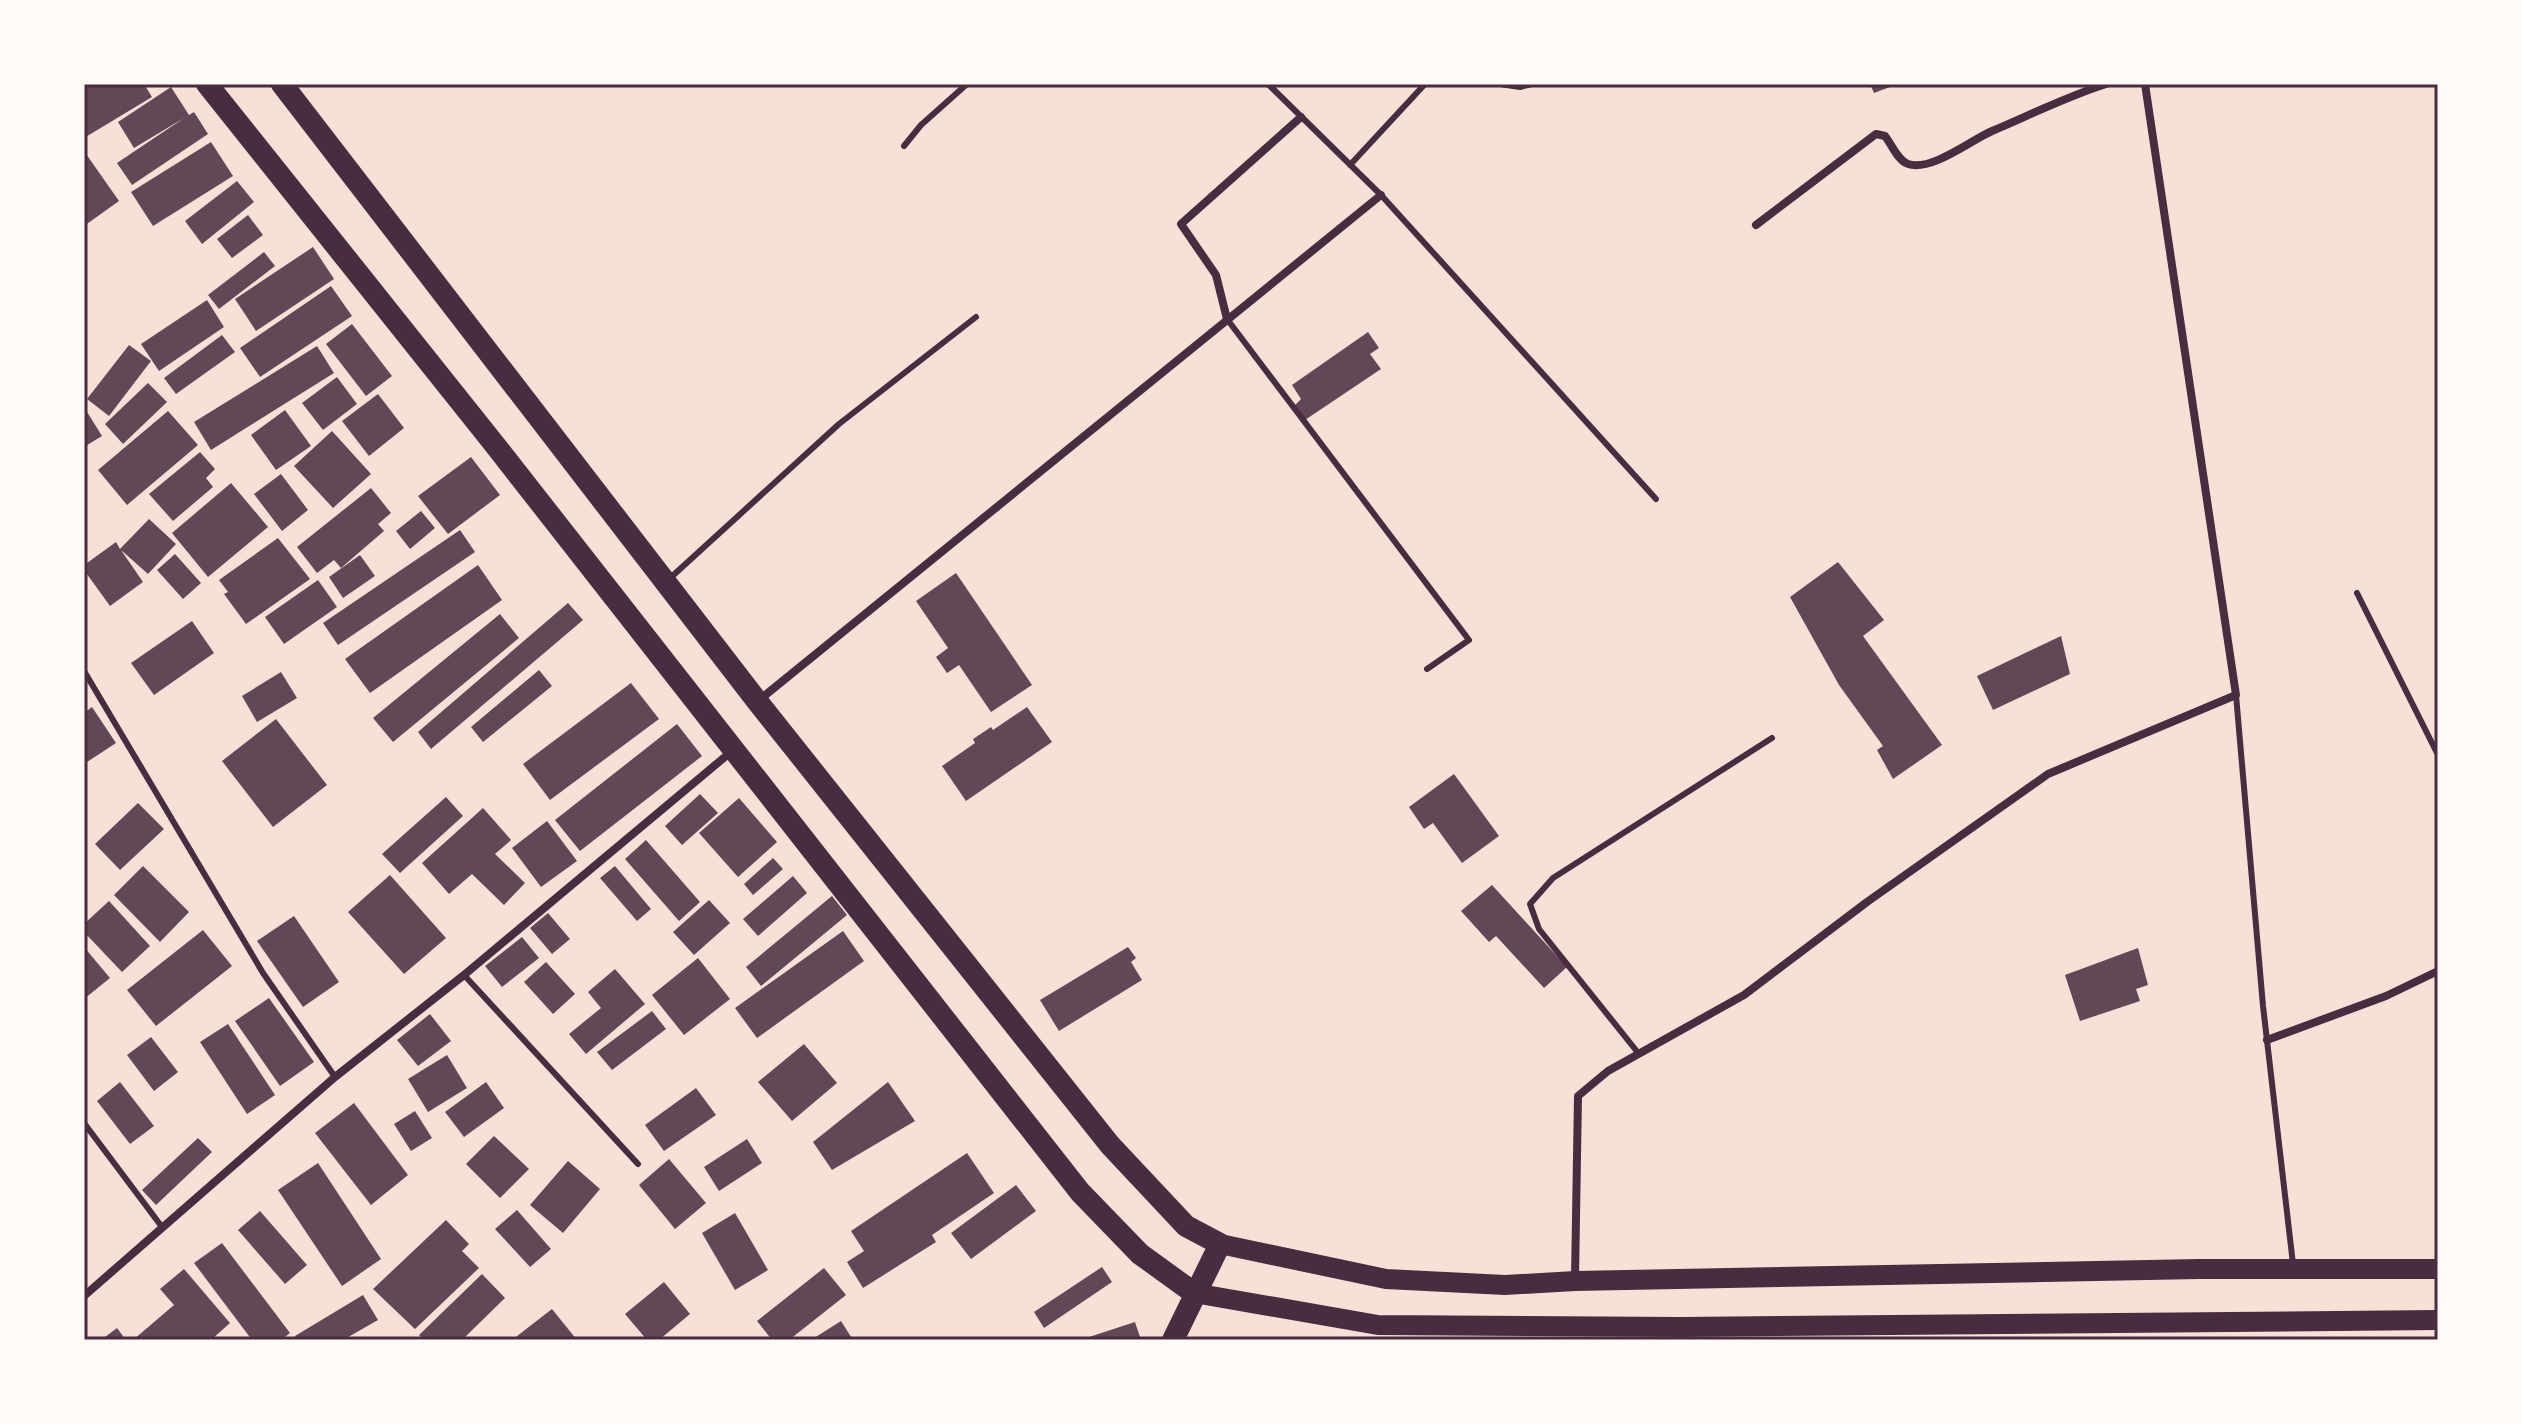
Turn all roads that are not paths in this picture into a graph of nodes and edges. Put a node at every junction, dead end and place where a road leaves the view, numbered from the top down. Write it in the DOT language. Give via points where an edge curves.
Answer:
graph roads {
  1 [pos="207,84"];
  2 [pos="282,84"];
  3 [pos="967,84"];
  4 [pos="1268,84"];
  5 [pos="1425,84"];
  6 [pos="1500,84"];
  7 [pos="1532,84"];
  8 [pos="2106,84"];
  9 [pos="2145,84"];
  10 [pos="2093,86"];
  11 [pos="1301,117"];
  12 [pos="904,146"];
  13 [pos="1350,165"];
  14 [pos="1381,195"];
  15 [pos="1756,225"];
  16 [pos="976,317"];
  17 [pos="1227,319"];
  18 [pos="1656,499"];
  19 [pos="665,583"];
  20 [pos="2357,593"];
  21 [pos="1427,669"];
  22 [pos="84,671"];
  23 [pos="2236,695"];
  24 [pos="757,701"];
  25 [pos="1772,738"];
  26 [pos="732,751"];
  27 [pos="2438,755"];
  28 [pos="2438,971"];
  29 [pos="464,975"];
  30 [pos="2267,1040"];
  31 [pos="1639,1054"];
  32 [pos="335,1077"];
  33 [pos="84,1123"];
  34 [pos="638,1164"];
  35 [pos="162,1227"];
  36 [pos="1220,1244"];
  37 [pos="2294,1269"];
  38 [pos="2438,1269"];
  39 [pos="1575,1281"];
  40 [pos="1194,1293"];
  41 [pos="84,1296"];
  42 [pos="2438,1320"];
  43 [pos="1651,1333"];
  44 [pos="1173,1340"];
  1 -- 26 [label="highway"];
  2 -- 19 [label="highway"];
  3 -- 12 [label="lane"];
  4 -- 11 [label="lane"];
  5 -- 13 [label="lane"];
  6 -- 7 [label="lane"];
  8 -- 10 [label="street"];
  9 -- 23 [label="street"];
  10 -- 15 [label="street" via="1921,164 1902,162 1885,136 1876,134"];
  11 -- 13 [label="lane"];
  11 -- 17 [label="street" via="1181,224 1216,275"];
  13 -- 14 [label="lane"];
  14 -- 17 [label="street"];
  14 -- 18 [label="lane"];
  16 -- 19 [label="lane" via="839,424"];
  17 -- 21 [label="lane" via="1469,640"];
  17 -- 24 [label="street"];
  19 -- 24 [label="highway"];
  20 -- 27 [label="lane"];
  22 -- 32 [label="lane" via="263,973"];
  23 -- 30 [label="lane"];
  23 -- 31 [label="street" via="2048,774 1744,995"];
  24 -- 36 [label="highway" via="1110,1145 1186,1226"];
  25 -- 31 [label="lane" via="1553,878 1530,904 1539,929"];
  26 -- 29 [label="street"];
  26 -- 40 [label="highway" via="1080,1192 1140,1254"];
  28 -- 30 [label="street"];
  29 -- 32 [label="street"];
  29 -- 34 [label="lane"];
  30 -- 37 [label="lane"];
  31 -- 39 [label="street" via="1578,1096"];
  32 -- 35 [label="street"];
  33 -- 35 [label="lane"];
  35 -- 41 [label="street"];
  36 -- 39 [label="main road" via="1386,1279 1505,1285"];
  36 -- 40 [label="highway"];
  37 -- 38 [label="main road"];
  37 -- 39 [label="main road"];
  40 -- 43 [label="main road" via="1378,1325"];
  40 -- 44 [label="highway"];
  42 -- 43 [label="main road"];
}
